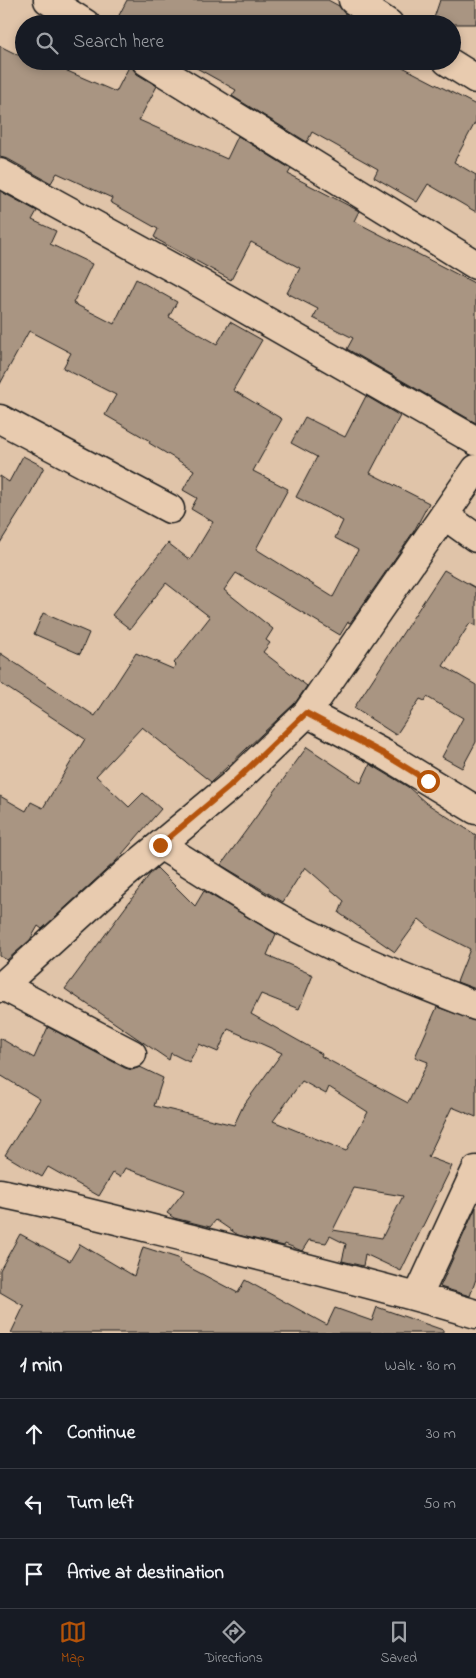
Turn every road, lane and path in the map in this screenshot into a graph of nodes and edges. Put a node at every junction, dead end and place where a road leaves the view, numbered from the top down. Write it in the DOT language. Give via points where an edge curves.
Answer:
graph roads {
  1 [pos="48,0"];
  2 [pos="353,0"];
  3 [pos="72,15"];
  4 [pos="376,15"];
  5 [pos="161,70"];
  6 [pos="461,70"];
  7 [pos="476,79"];
  8 [pos="0,173"];
  9 [pos="476,265"];
  10 [pos="0,419"];
  11 [pos="476,441"];
  12 [pos="476,469"];
  13 [pos="170,509"];
  14 [pos="444,515"];
  15 [pos="476,538"];
  16 [pos="306,713"];
  17 [pos="476,810"];
  18 [pos="160,845"];
  19 [pos="1,987"];
  20 [pos="476,1006"];
  21 [pos="132,1054"];
  22 [pos="476,1170"];
  23 [pos="0,1193"];
  24 [pos="418,1296"];
  25 [pos="476,1314"];
  1 -- 3 [label="street"];
  2 -- 4 [label="street"];
  5 -- 9 [label="street"];
  6 -- 7 [label="street"];
  8 -- 11 [label="street"];
  10 -- 13 [label="street"];
  12 -- 14 [label="street"];
  14 -- 15 [label="street"];
  14 -- 16 [label="street"];
  16 -- 17 [label="street" via="384,754"];
  16 -- 18 [label="street" via="230,786"];
  18 -- 19 [label="street"];
  18 -- 20 [label="street" via="312,936"];
  19 -- 21 [label="street"];
  22 -- 24 [label="street"];
  23 -- 24 [label="street"];
  24 -- 25 [label="street"];
}
